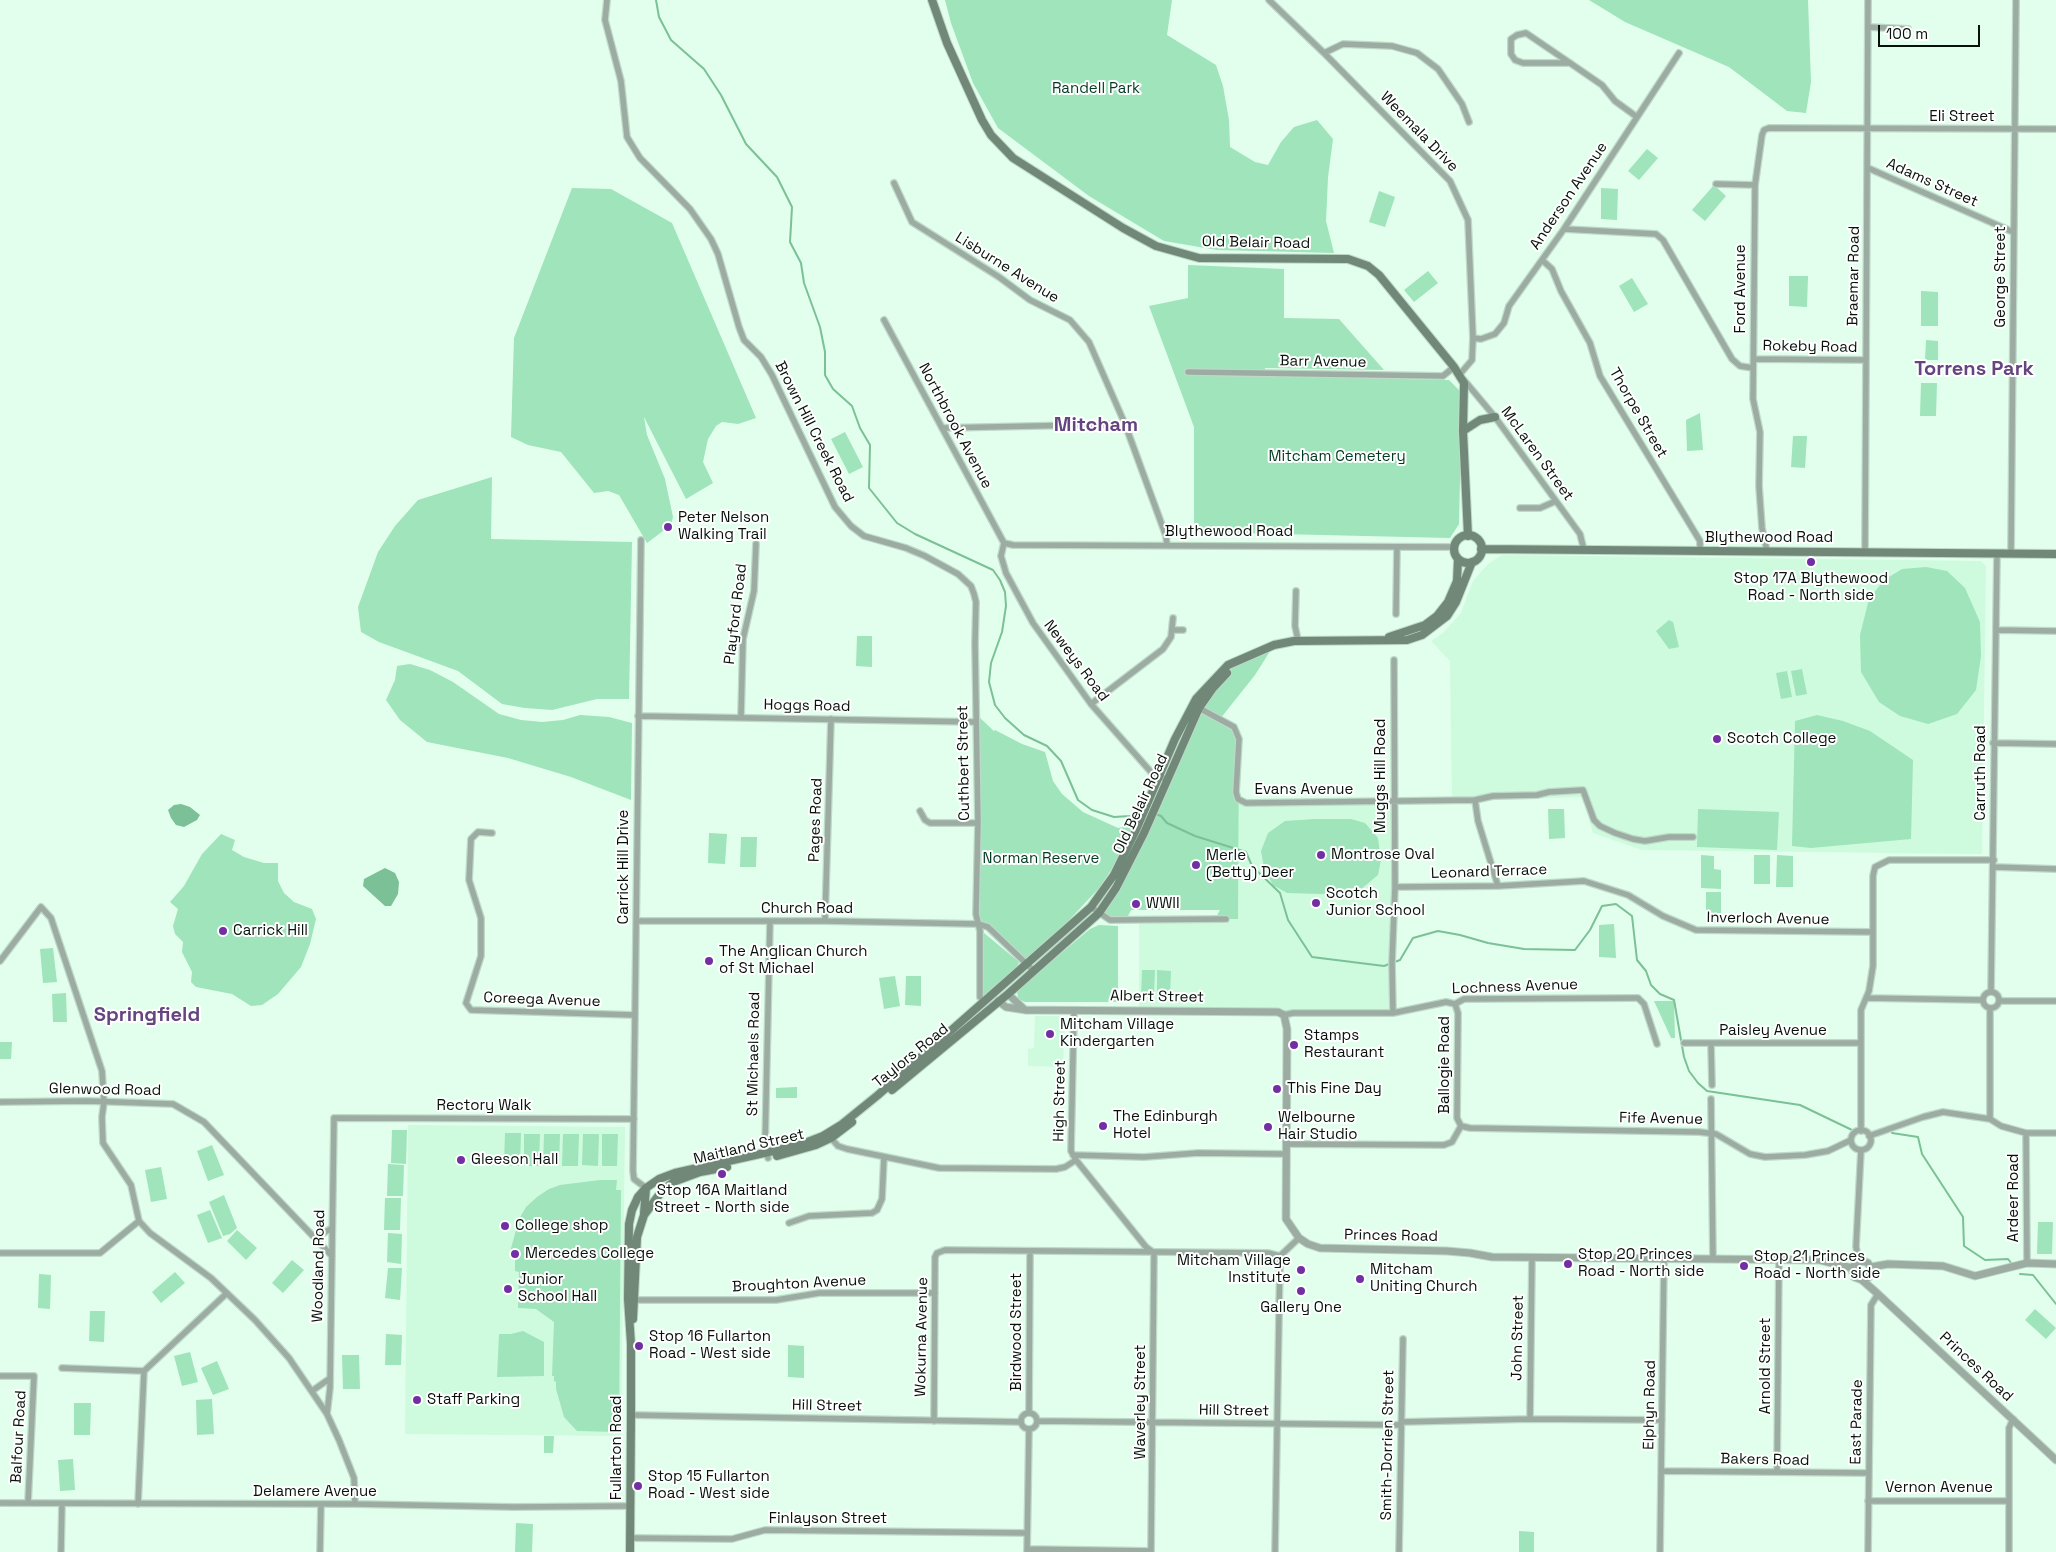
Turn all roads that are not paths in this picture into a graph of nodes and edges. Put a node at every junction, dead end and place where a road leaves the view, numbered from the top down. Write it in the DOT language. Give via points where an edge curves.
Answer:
graph roads {
  1 [pos="607,0"];
  2 [pos="932,0"];
  3 [pos="1269,0"];
  4 [pos="1868,0"];
  5 [pos="2016,0"];
  6 [pos="1868,27"];
  7 [pos="1908,30"];
  8 [pos="1324,53"];
  9 [pos="1679,53"];
  10 [pos="1570,63"];
  11 [pos="1637,117"];
  12 [pos="1470,122"];
  13 [pos="1868,129"];
  14 [pos="2014,129"];
  15 [pos="2056,129"];
  16 [pos="1868,168"];
  17 [pos="894,183"];
  18 [pos="1716,184"];
  19 [pos="1754,185"];
  20 [pos="1564,229"];
  21 [pos="2014,232"];
  22 [pos="1542,260"];
  23 [pos="884,320"];
  24 [pos="1473,338"];
  25 [pos="1754,359"];
  26 [pos="1866,360"];
  27 [pos="1454,367"];
  28 [pos="1753,368"];
  29 [pos="1188,372"];
  30 [pos="1461,376"];
  31 [pos="1495,417"];
  32 [pos="1125,424"];
  33 [pos="942,428"];
  34 [pos="1463,431"];
  35 [pos="1556,501"];
  36 [pos="1520,508"];
  37 [pos="1468,536"];
  38 [pos="640,540"];
  39 [pos="1004,543"];
  40 [pos="756,544"];
  41 [pos="1167,545"];
  42 [pos="1397,546"];
  43 [pos="1454,547"];
  44 [pos="1481,549"];
  45 [pos="1584,550"];
  46 [pos="1700,552"];
  47 [pos="1767,552"];
  48 [pos="1865,552"];
  49 [pos="1997,553"];
  50 [pos="2012,553"];
  51 [pos="2056,554"];
  52 [pos="1458,559"];
  53 [pos="1472,562"];
  54 [pos="1296,591"];
  55 [pos="976,602"];
  56 [pos="1396,614"];
  57 [pos="1173,618"];
  58 [pos="1173,630"];
  59 [pos="1183,630"];
  60 [pos="1996,630"];
  61 [pos="2056,631"];
  62 [pos="1381,639"];
  63 [pos="1298,640"];
  64 [pos="1394,660"];
  65 [pos="1091,704"];
  66 [pos="1196,706"];
  67 [pos="638,716"];
  68 [pos="741,717"];
  69 [pos="831,719"];
  70 [pos="976,722"];
  71 [pos="1993,743"];
  72 [pos="2056,744"];
  73 [pos="1163,778"];
  74 [pos="1475,800"];
  75 [pos="1393,802"];
  76 [pos="920,811"];
  77 [pos="978,823"];
  78 [pos="1140,832"];
  79 [pos="492,834"];
  80 [pos="1693,837"];
  81 [pos="1994,860"];
  82 [pos="1994,868"];
  83 [pos="2056,869"];
  84 [pos="1584,881"];
  85 [pos="1498,886"];
  86 [pos="1395,887"];
  87 [pos="1091,907"];
  88 [pos="1099,913"];
  89 [pos="1226,919"];
  90 [pos="636,921"];
  91 [pos="770,921"];
  92 [pos="825,921"];
  93 [pos="978,924"];
  94 [pos="1873,932"];
  95 [pos="0,962"];
  96 [pos="1028,964"];
  97 [pos="1034,971"];
  98 [pos="1002,987"];
  99 [pos="1991,992"];
  100 [pos="1008,994"];
  101 [pos="992,995"];
  102 [pos="980,998"];
  103 [pos="1866,998"];
  104 [pos="1982,1000"];
  105 [pos="998,1001"];
  106 [pos="1999,1001"];
  107 [pos="2056,1001"];
  108 [pos="1455,1004"];
  109 [pos="1990,1008"];
  110 [pos="1026,1010"];
  111 [pos="1074,1010"];
  112 [pos="1393,1013"];
  113 [pos="634,1015"];
  114 [pos="1285,1017"];
  115 [pos="1712,1043"];
  116 [pos="1861,1043"];
  117 [pos="1657,1044"];
  118 [pos="1684,1044"];
  119 [pos="1712,1085"];
  120 [pos="1711,1099"];
  121 [pos="0,1102"];
  122 [pos="104,1102"];
  123 [pos="334,1118"];
  124 [pos="634,1119"];
  125 [pos="1990,1119"];
  126 [pos="841,1124"];
  127 [pos="1462,1126"];
  128 [pos="1862,1131"];
  129 [pos="2026,1132"];
  130 [pos="1713,1133"];
  131 [pos="2056,1133"];
  132 [pos="1870,1136"];
  133 [pos="831,1138"];
  134 [pos="1851,1140"];
  135 [pos="1286,1144"];
  136 [pos="1861,1150"];
  137 [pos="1286,1154"];
  138 [pos="767,1156"];
  139 [pos="884,1157"];
  140 [pos="1074,1157"];
  141 [pos="673,1182"];
  142 [pos="646,1188"];
  143 [pos="644,1215"];
  144 [pos="138,1221"];
  145 [pos="789,1224"];
  146 [pos="332,1228"];
  147 [pos="315,1238"];
  148 [pos="1299,1238"];
  149 [pos="1030,1252"];
  150 [pos="0,1253"];
  151 [pos="1154,1253"];
  152 [pos="332,1256"];
  153 [pos="1280,1256"];
  154 [pos="1532,1258"];
  155 [pos="1664,1259"];
  156 [pos="1713,1259"];
  157 [pos="1779,1259"];
  158 [pos="1860,1261"];
  159 [pos="2024,1264"];
  160 [pos="2056,1264"];
  161 [pos="1871,1266"];
  162 [pos="1852,1268"];
  163 [pos="1870,1276"];
  164 [pos="1862,1280"];
  165 [pos="227,1293"];
  166 [pos="935,1293"];
  167 [pos="1878,1294"];
  168 [pos="635,1300"];
  169 [pos="1402,1339"];
  170 [pos="631,1344"];
  171 [pos="62,1368"];
  172 [pos="144,1371"];
  173 [pos="0,1376"];
  174 [pos="329,1379"];
  175 [pos="312,1392"];
  176 [pos="1029,1413"];
  177 [pos="327,1414"];
  178 [pos="632,1415"];
  179 [pos="2013,1419"];
  180 [pos="1530,1420"];
  181 [pos="1662,1420"];
  182 [pos="934,1421"];
  183 [pos="1038,1421"];
  184 [pos="1021,1422"];
  185 [pos="1153,1423"];
  186 [pos="1401,1423"];
  187 [pos="1277,1424"];
  188 [pos="1029,1429"];
  189 [pos="2056,1460"];
  190 [pos="1662,1471"];
  191 [pos="1777,1472"];
  192 [pos="1869,1473"];
  193 [pos="1868,1500"];
  194 [pos="2009,1501"];
  195 [pos="0,1503"];
  196 [pos="28,1503"];
  197 [pos="62,1504"];
  198 [pos="138,1504"];
  199 [pos="355,1504"];
  200 [pos="321,1505"];
  201 [pos="631,1506"];
  202 [pos="1027,1533"];
  203 [pos="630,1538"];
  204 [pos="1027,1550"];
  205 [pos="1151,1551"];
  206 [pos="61,1552"];
  207 [pos="320,1552"];
  208 [pos="630,1552"];
  209 [pos="1275,1552"];
  210 [pos="1399,1552"];
  211 [pos="1660,1552"];
  212 [pos="1868,1552"];
  213 [pos="2008,1552"];
  1 -- 55 [label="street, Brown Hill Creek Road" via="605,20 621,81 627,137 640,158 690,209 711,239 744,340 762,357 772,375 835,507 864,536 906,548 958,574 971,586"];
  2 -- 27 [label="main road, Old Belair Road" via="947,43 982,120 991,135 1013,158 1122,228 1172,252 1199,258 1348,259 1368,266 1390,287"];
  3 -- 8 [label="street, Weemala Drive"];
  4 -- 6 [label="street, Braemar Road"];
  5 -- 14 [label="street, George Street"];
  6 -- 7 [label="street"];
  6 -- 13 [label="street, Braemar Road"];
  8 -- 12 [label="street" via="1343,44 1392,46 1418,53 1438,69"];
  8 -- 24 [label="street, Weemala Drive" via="1450,181 1468,220"];
  9 -- 11 [label="street, Anderson Avenue"];
  10 -- 10 [label="street" via="1523,63 1515,60 1511,54 1511,39 1526,33"];
  10 -- 11 [label="street" via="1602,85 1615,101"];
  11 -- 20 [label="street, Anderson Avenue"];
  13 -- 14 [label="street, Eli Street"];
  13 -- 16 [label="street, Braemar Road"];
  13 -- 19 [label="street, Ford Avenue" via="1764,130"];
  14 -- 15 [label="street, Eli Street"];
  14 -- 21 [label="street, George Street"];
  16 -- 21 [label="street, Adams Street"];
  16 -- 26 [label="street, Braemar Road"];
  17 -- 32 [label="street, Lisburne Avenue" via="912,222 1030,300 1070,320 1089,342"];
  18 -- 19 [label="street"];
  19 -- 25 [label="street, Ford Avenue"];
  20 -- 22 [label="street, Anderson Avenue"];
  20 -- 28 [label="street" via="1656,234 1663,240 1732,358 1740,366"];
  21 -- 50 [label="street, George Street"];
  22 -- 24 [label="street, Anderson Avenue" via="1495,334"];
  22 -- 46 [label="street, Thorpe Street" via="1554,273 1590,342 1600,376 1700,541"];
  23 -- 33 [label="street, Northbrook Avenue"];
  24 -- 30 [label="street, Weemala Drive" via="1472,360"];
  25 -- 26 [label="street, Rokeby Road"];
  25 -- 28 [label="street, Ford Avenue"];
  26 -- 48 [label="street, Braemar Road"];
  27 -- 29 [label="street, Barr Avenue" via="1443,376"];
  27 -- 30 [label="main road, Old Belair Road"];
  28 -- 47 [label="street, Ford Avenue" via="1753,399 1760,432 1762,528"];
  30 -- 31 [label="street, McLaren Street"];
  30 -- 34 [label="main road" via="1464,388"];
  31 -- 34 [label="main road" via="1480,420"];
  31 -- 35 [label="street, McLaren Street"];
  32 -- 33 [label="street"];
  32 -- 41 [label="street, Lisburne Avenue"];
  33 -- 39 [label="street, Northbrook Avenue"];
  34 -- 37 [label="main road"];
  35 -- 36 [label="street" via="1540,508"];
  35 -- 45 [label="street, McLaren Street" via="1580,534"];
  37 -- 43 [label="main road" via="1459,539"];
  37 -- 44 [label="main road" via="1476,538"];
  38 -- 67 [label="street, Carrick Hill Drive"];
  39 -- 41 [label="street, Blythewood Road"];
  39 -- 65 [label="street, Neweys Road" via="1002,556 1006,573 1025,612"];
  40 -- 68 [label="street, Playford Road" via="754,591 743,639"];
  41 -- 42 [label="street, Blythewood Road"];
  42 -- 43 [label="street, Blythewood Road"];
  42 -- 56 [label="street"];
  43 -- 52 [label="main road"];
  44 -- 45 [label="main road, Blythewood Road"];
  44 -- 53 [label="main road" via="1480,556"];
  45 -- 46 [label="main road, Blythewood Road"];
  46 -- 47 [label="main road, Blythewood Road"];
  47 -- 48 [label="main road, Blythewood Road"];
  48 -- 49 [label="main road, Blythewood Road"];
  49 -- 50 [label="main road, Blythewood Road"];
  49 -- 60 [label="street, Carruth Road"];
  50 -- 51 [label="main road, Blythewood Road"];
  52 -- 53 [label="main road"];
  52 -- 62 [label="main road, Old Belair Road" via="1457,581 1448,602 1437,616 1425,625"];
  53 -- 62 [label="main road, Old Belair Road" via="1447,616 1422,635 1407,640"];
  54 -- 63 [label="street"];
  55 -- 70 [label="street, Cuthbert Street"];
  57 -- 58 [label="street"];
  58 -- 59 [label="street"];
  58 -- 65 [label="street" via="1163,649"];
  60 -- 61 [label="street"];
  60 -- 71 [label="street, Carruth Road"];
  62 -- 63 [label="main road, Old Belair Road"];
  63 -- 66 [label="main road, Old Belair Road" via="1274,645 1244,658"];
  64 -- 75 [label="street, Muggs Hill Road"];
  65 -- 73 [label="street, Neweys Road" via="1151,772"];
  66 -- 73 [label="main road, Old Belair Road"];
  66 -- 75 [label="street, Evans Avenue" via="1234,727 1238,739 1236,792 1241,801"];
  67 -- 68 [label="street, Hoggs Road"];
  67 -- 90 [label="street, Carrick Hill Drive"];
  68 -- 69 [label="street, Hoggs Road"];
  69 -- 70 [label="street, Hoggs Road"];
  69 -- 92 [label="street, Pages Road"];
  70 -- 77 [label="street, Cuthbert Street"];
  71 -- 72 [label="street"];
  71 -- 81 [label="street, Carruth Road"];
  73 -- 78 [label="main road, Old Belair Road"];
  74 -- 75 [label="street"];
  74 -- 80 [label="street" via="1583,790 1594,820 1616,833 1645,841"];
  74 -- 85 [label="street" via="1478,821"];
  75 -- 86 [label="street, Muggs Hill Road"];
  76 -- 77 [label="street" via="930,823"];
  77 -- 93 [label="street, Cuthbert Street"];
  78 -- 87 [label="main road, Old Belair Road"];
  78 -- 88 [label="main road, Old Belair Road" via="1116,888"];
  79 -- 113 [label="street, Coreega Avenue" via="478,832 471,839 469,880 481,918 481,956 466,1003 471,1010"];
  81 -- 82 [label="street, Carruth Road"];
  81 -- 94 [label="street" via="1889,860 1880,863 1875,867 1873,876"];
  82 -- 83 [label="street"];
  82 -- 99 [label="street, Carruth Road"];
  84 -- 85 [label="street, Leonard Terrace"];
  84 -- 94 [label="street, Inverloch Avenue" via="1628,895 1663,916 1696,930"];
  85 -- 86 [label="street, Leonard Terrace"];
  86 -- 112 [label="street, Muggs Hill Road"];
  87 -- 88 [label="street"];
  87 -- 96 [label="main road, Old Belair Road"];
  88 -- 89 [label="street" via="1110,920"];
  88 -- 97 [label="main road, Old Belair Road"];
  90 -- 91 [label="street, Church Road"];
  90 -- 113 [label="street, Carrick Hill Drive"];
  91 -- 92 [label="street, Church Road"];
  91 -- 138 [label="street, St Michaels Road"];
  92 -- 93 [label="street, Church Road"];
  93 -- 96 [label="street" via="988,927"];
  93 -- 102 [label="street, Cuthbert Street"];
  94 -- 103 [label="street" via="1873,966"];
  95 -- 122 [label="street" via="41,907 51,918 102,1071"];
  96 -- 97 [label="street"];
  96 -- 98 [label="main road, Old Belair Road"];
  97 -- 100 [label="main road, Old Belair Road"];
  98 -- 100 [label="main road"];
  98 -- 101 [label="main road, Taylors Road"];
  99 -- 104 [label="street"];
  99 -- 106 [label="street"];
  100 -- 105 [label="main road, Taylors Road"];
  100 -- 110 [label="street"];
  101 -- 105 [label="main road"];
  101 -- 126 [label="main road, Taylors Road" via="878,1096"];
  103 -- 104 [label="street"];
  103 -- 116 [label="street" via="1862,1010"];
  104 -- 109 [label="street"];
  105 -- 110 [label="street, Albert Street" via="1006,1007"];
  105 -- 133 [label="main road, Taylors Road"];
  106 -- 107 [label="street"];
  106 -- 109 [label="street"];
  108 -- 112 [label="street, Lochness Avenue" via="1446,1002"];
  108 -- 117 [label="street, Lochness Avenue" via="1464,999 1638,998 1646,1010"];
  108 -- 127 [label="street, Ballogie Road" via="1458,1013 1456,1118"];
  109 -- 125 [label="street"];
  110 -- 111 [label="street, Albert Street"];
  111 -- 114 [label="street, Albert Street" via="1278,1012"];
  111 -- 140 [label="street, High Street" via="1070,1147"];
  112 -- 114 [label="street, Lochness Avenue" via="1293,1013"];
  113 -- 124 [label="street, Carrick Hill Drive"];
  114 -- 135 [label="street"];
  115 -- 116 [label="street, Paisley Avenue"];
  115 -- 118 [label="street, Paisley Avenue"];
  115 -- 119 [label="street"];
  116 -- 128 [label="street"];
  120 -- 130 [label="street"];
  121 -- 122 [label="street, Glenwood Road"];
  122 -- 144 [label="street" via="104,1143 131,1185"];
  122 -- 147 [label="street, Glenwood Road" via="173,1104 204,1122"];
  123 -- 124 [label="street, Rectory Walk"];
  123 -- 146 [label="street, Woodland Road"];
  124 -- 142 [label="street, Carrick Hill Drive" via="634,1176 637,1183"];
  125 -- 129 [label="street" via="2001,1126"];
  125 -- 132 [label="street" via="1943,1112"];
  126 -- 138 [label="main road, Maitland Street" via="823,1136"];
  127 -- 130 [label="street, Fife Avenue"];
  127 -- 135 [label="street" via="1452,1142 1444,1145"];
  128 -- 132 [label="street"];
  128 -- 134 [label="street" via="1854,1133"];
  129 -- 131 [label="street"];
  129 -- 159 [label="street, Ardeer Road"];
  130 -- 134 [label="street, Fife Avenue" via="1750,1154 1765,1157 1828,1151"];
  130 -- 156 [label="street"];
  132 -- 136 [label="street" via="1870,1144"];
  133 -- 138 [label="main road, Maitland Street" via="802,1150"];
  133 -- 139 [label="street" via="847,1150"];
  134 -- 136 [label="street" via="1853,1146"];
  135 -- 137 [label="street"];
  136 -- 158 [label="street" via="1856,1247"];
  137 -- 140 [label="street"];
  137 -- 148 [label="street" via="1286,1219"];
  138 -- 141 [label="main road, Maitland Street"];
  138 -- 142 [label="main road, Maitland Street" via="675,1173"];
  139 -- 140 [label="street" via="939,1168 1056,1169 1066,1167"];
  139 -- 145 [label="street" via="882,1199 877,1210 872,1213 809,1216"];
  140 -- 151 [label="street, High Street"];
  141 -- 142 [label="main road"];
  141 -- 143 [label="main road, Maitland Street" via="656,1196"];
  142 -- 143 [label="main road"];
  142 -- 170 [label="main road, Fullarton Road" via="638,1197 629,1224"];
  143 -- 168 [label="main road, Fullarton Road" via="637,1237"];
  144 -- 150 [label="street" via="100,1253"];
  144 -- 165 [label="street"];
  146 -- 147 [label="street"];
  146 -- 152 [label="street, Woodland Road"];
  147 -- 152 [label="street, Glenwood Road"];
  148 -- 153 [label="street"];
  148 -- 154 [label="street, Princes Road" via="1320,1248 1447,1251"];
  149 -- 151 [label="street"];
  149 -- 166 [label="street, Wokurna Avenue" via="945,1250 937,1253"];
  149 -- 176 [label="street, Birdwood Street"];
  151 -- 153 [label="street" via="1268,1253"];
  151 -- 185 [label="street, Waverley Street"];
  152 -- 174 [label="street, Woodland Road"];
  153 -- 187 [label="street"];
  154 -- 155 [label="street, Princes Road"];
  154 -- 180 [label="street, John Street"];
  155 -- 156 [label="street, Princes Road"];
  155 -- 181 [label="street, Elphyn Road"];
  156 -- 157 [label="street, Princes Road"];
  157 -- 162 [label="street, Princes Road" via="1819,1260"];
  157 -- 191 [label="street, Arnold Street"];
  158 -- 161 [label="street"];
  158 -- 162 [label="street"];
  159 -- 160 [label="street"];
  159 -- 161 [label="street" via="1975,1276 1943,1266"];
  161 -- 163 [label="street"];
  162 -- 164 [label="street" via="1854,1277"];
  163 -- 164 [label="street"];
  163 -- 167 [label="street, Princes Road"];
  164 -- 167 [label="street, Princes Road"];
  165 -- 172 [label="street"];
  165 -- 175 [label="street" via="278,1346"];
  166 -- 168 [label="street, Broughton Avenue" via="819,1293 776,1300"];
  166 -- 182 [label="street, Wokurna Avenue"];
  167 -- 179 [label="street, Princes Road"];
  167 -- 192 [label="street, East Parade" via="1871,1304"];
  168 -- 170 [label="main road, Fullarton Road"];
  169 -- 186 [label="street, Smith-Dorrien Street"];
  170 -- 178 [label="main road, Fullarton Road"];
  171 -- 172 [label="street"];
  172 -- 198 [label="street"];
  173 -- 196 [label="street, Balfour Road" via="34,1376"];
  174 -- 175 [label="street"];
  174 -- 177 [label="street, Woodland Road"];
  175 -- 177 [label="street"];
  176 -- 183 [label="street"];
  176 -- 184 [label="street" via="1022,1417"];
  177 -- 199 [label="street" via="354,1478"];
  178 -- 182 [label="street, Hill Street"];
  178 -- 201 [label="main road, Fullarton Road"];
  179 -- 189 [label="street, Princes Road"];
  179 -- 194 [label="street" via="2009,1428"];
  180 -- 181 [label="street, Hill Street"];
  180 -- 186 [label="street, Hill Street"];
  181 -- 190 [label="street, Elphyn Road"];
  182 -- 184 [label="street, Hill Street"];
  183 -- 185 [label="street, Hill Street"];
  183 -- 188 [label="street"];
  184 -- 188 [label="street"];
  185 -- 187 [label="street, Hill Street"];
  185 -- 205 [label="street, Waverley Street"];
  186 -- 187 [label="street, Hill Street"];
  186 -- 210 [label="street, Smith-Dorrien Street"];
  187 -- 209 [label="street"];
  188 -- 202 [label="street"];
  190 -- 191 [label="street, Bakers Road"];
  190 -- 211 [label="street, Elphyn Road"];
  191 -- 192 [label="street, Bakers Road"];
  192 -- 193 [label="street, East Parade"];
  193 -- 194 [label="street, Vernon Avenue"];
  193 -- 212 [label="street, East Parade"];
  194 -- 213 [label="street"];
  195 -- 196 [label="street, Delamere Avenue"];
  196 -- 197 [label="street, Delamere Avenue"];
  197 -- 198 [label="street, Delamere Avenue"];
  197 -- 206 [label="street"];
  198 -- 200 [label="street, Delamere Avenue"];
  199 -- 200 [label="street, Delamere Avenue"];
  199 -- 201 [label="street, Delamere Avenue"];
  200 -- 207 [label="street"];
  201 -- 203 [label="main road, Fullarton Road"];
  202 -- 203 [label="street, Finlayson Street" via="764,1530 732,1539"];
  202 -- 204 [label="street"];
  203 -- 208 [label="main road, Fullarton Road"];
  204 -- 205 [label="street"];
}
